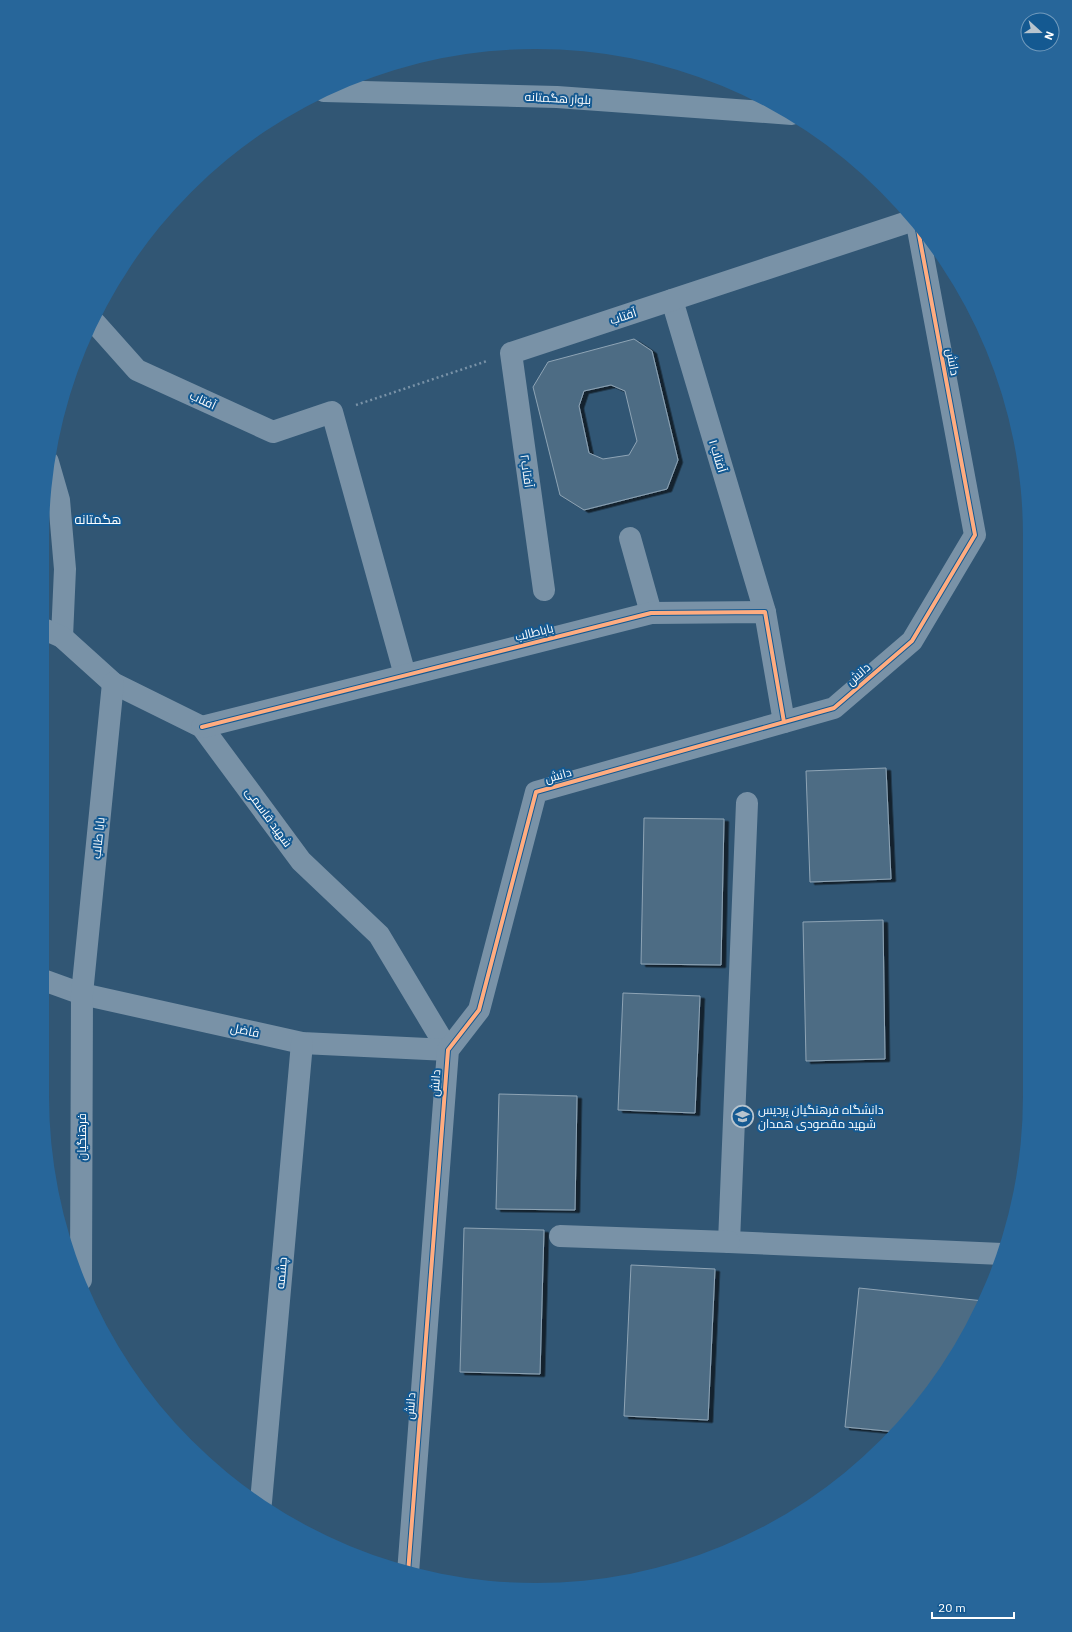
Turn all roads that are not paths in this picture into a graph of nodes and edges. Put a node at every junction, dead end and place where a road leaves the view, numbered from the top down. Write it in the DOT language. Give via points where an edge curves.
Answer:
graph roads {
  1 [pos="338,91"];
  2 [pos="778,113"];
  3 [pos="908,222"];
  4 [pos="919,237"];
  5 [pos="672,300"];
  6 [pos="97,325"];
  7 [pos="511,353"];
  8 [pos="52,477"];
  9 [pos="630,538"];
  10 [pos="544,590"];
  11 [pos="765,612"];
  12 [pos="651,613"];
  13 [pos="54,634"];
  14 [pos="405,675"];
  15 [pos="113,682"];
  16 [pos="784,722"];
  17 [pos="202,727"];
  18 [pos="747,803"];
  19 [pos="49,982"];
  20 [pos="82,994"];
  21 [pos="302,1042"];
  22 [pos="448,1050"];
  23 [pos="560,1236"];
  24 [pos="729,1242"];
  25 [pos="996,1256"];
  26 [pos="81,1269"];
  27 [pos="261,1498"];
  28 [pos="409,1566"];
  1 -- 2 [label="main road, بلوار هگمتانه" via="557,97"];
  3 -- 5 [label="street, آفتاب"];
  4 -- 16 [label="street, دانش" via="975,534 912,641 834,708"];
  5 -- 7 [label="street, آفتاب"];
  5 -- 11 [label="street, آفتاب ۱"];
  6 -- 14 [label="street, آفتاب" via="137,370 273,432 332,412"];
  7 -- 10 [label="street, آفتاب۲"];
  8 -- 13 [label="street" via="59,500 64,562"];
  9 -- 12 [label="street"];
  11 -- 12 [label="street, باباطالب"];
  11 -- 16 [label="street"];
  12 -- 14 [label="street, باباطالب"];
  13 -- 15 [label="street, شهید قاسمی"];
  14 -- 17 [label="street, باباطالب"];
  15 -- 17 [label="street, شهید قاسمی"];
  15 -- 20 [label="street, بابا طالب"];
  16 -- 22 [label="street, دانش" via="536,792 479,1010"];
  17 -- 22 [label="street, شهید قاسمی" via="301,861 379,935"];
  18 -- 24 [label="street"];
  19 -- 20 [label="street, فاضل"];
  20 -- 21 [label="street, فاضل"];
  20 -- 26 [label="street, فرهنگیان"];
  21 -- 22 [label="street, فاضل"];
  21 -- 27 [label="street, چشمه"];
  22 -- 28 [label="street, دانش"];
  23 -- 24 [label="street"];
  24 -- 25 [label="street"];
}
